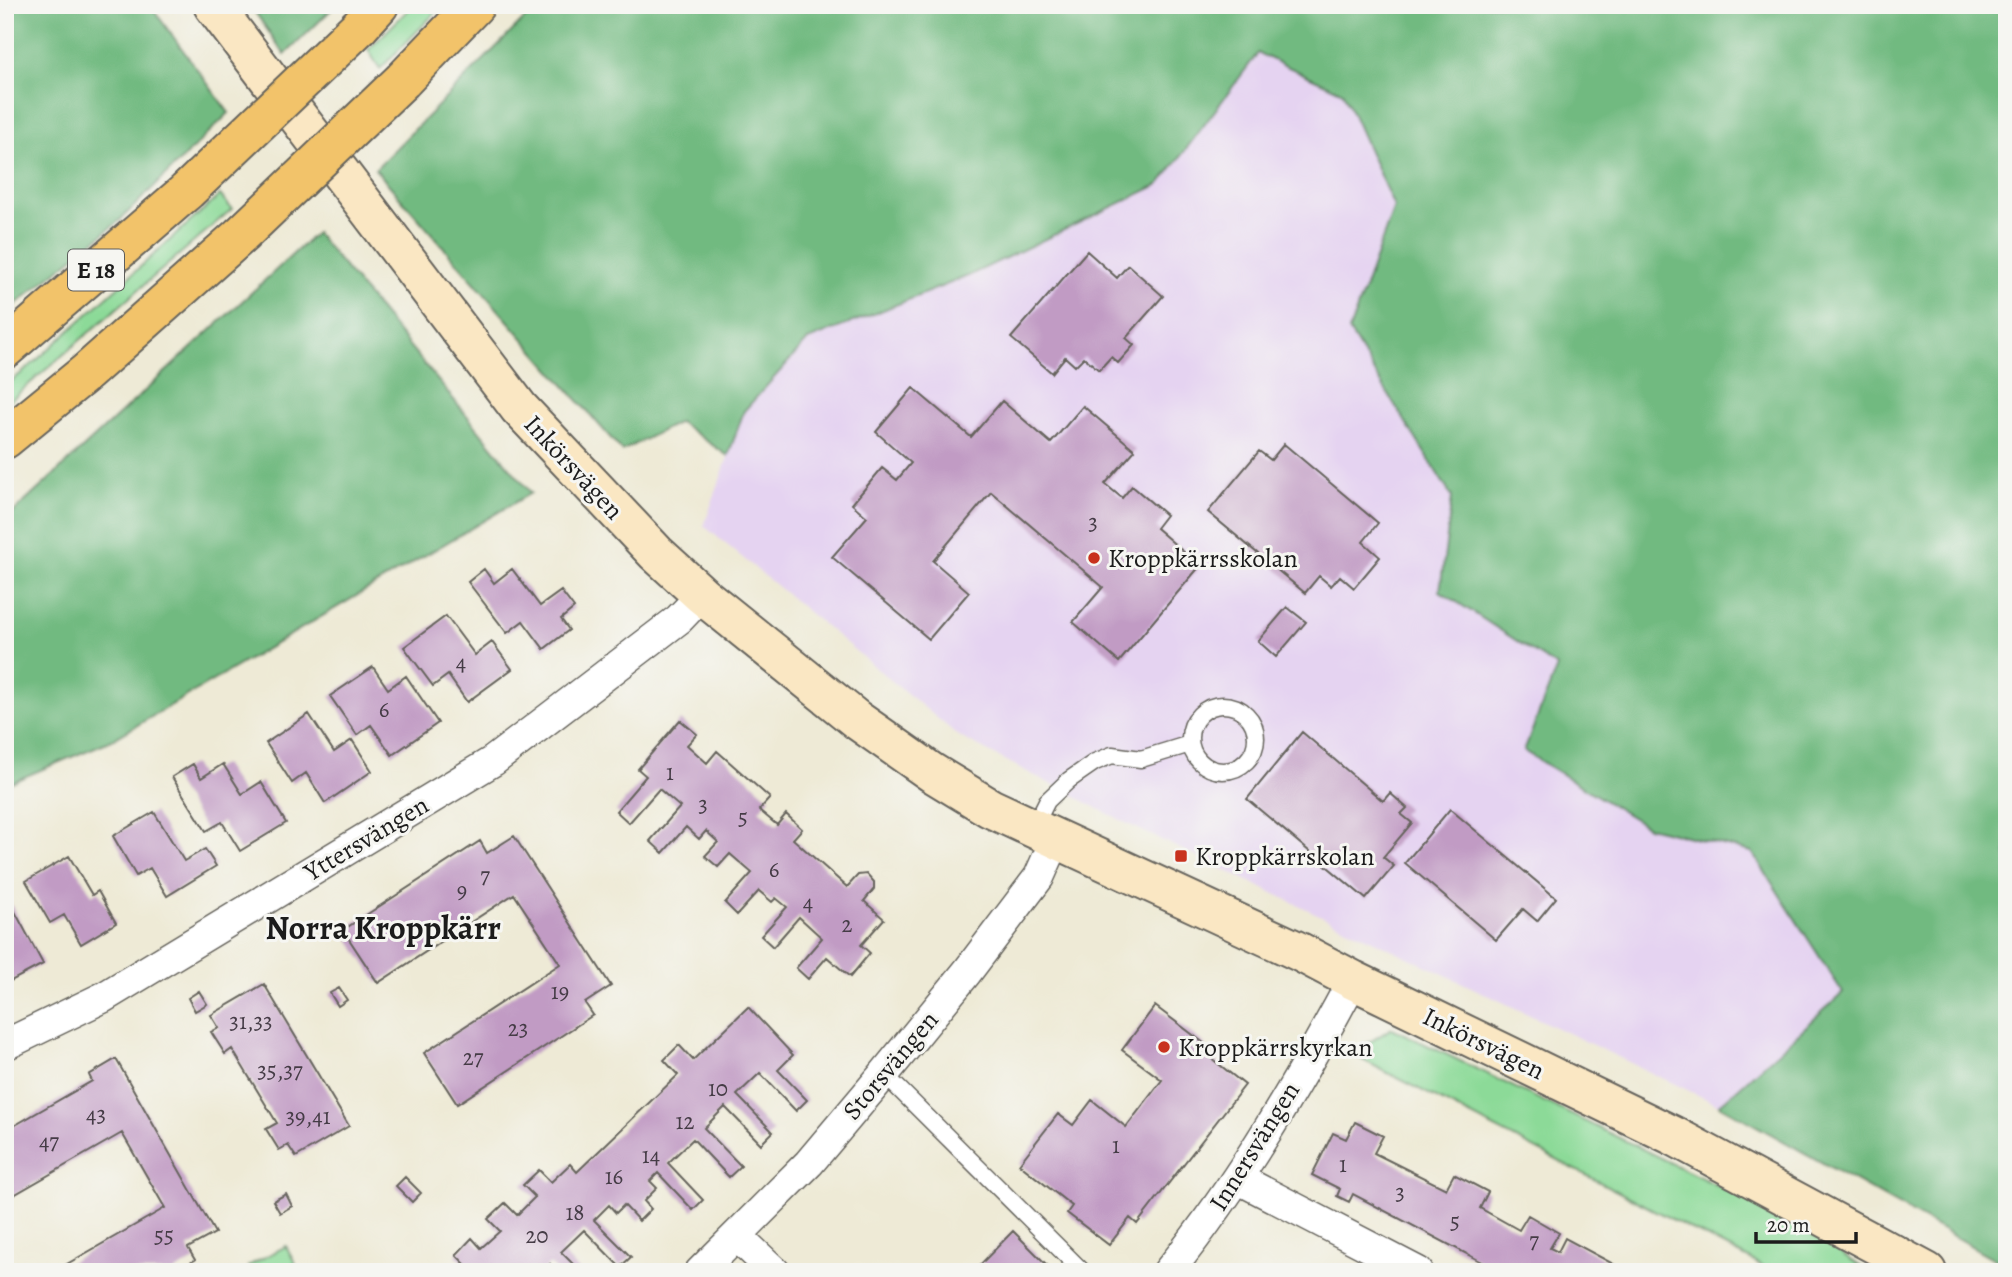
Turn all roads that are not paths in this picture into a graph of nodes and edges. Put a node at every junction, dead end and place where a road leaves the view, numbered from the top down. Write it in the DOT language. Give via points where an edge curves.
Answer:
graph roads {
  1 [pos="213,5"];
  2 [pos="475,5"];
  3 [pos="369,16"];
  4 [pos="5,349"];
  5 [pos="5,439"];
  6 [pos="702,594"];
  7 [pos="1190,744"];
  8 [pos="1044,834"];
  9 [pos="1353,980"];
  10 [pos="5,1045"];
  11 [pos="884,1074"];
  12 [pos="1237,1178"];
  13 [pos="737,1236"];
  14 [pos="700,1272"];
  15 [pos="775,1272"];
  16 [pos="1083,1272"];
  17 [pos="1168,1272"];
  18 [pos="1418,1272"];
  19 [pos="1927,1272"];
  1 -- 6 [label="street, Inkörsvägen" via="519,408 656,553"];
  2 -- 5 [label="highway, E 18, bridge" via="241,235 88,372"];
  3 -- 4 [label="highway, E 18, bridge" via="187,191"];
  6 -- 8 [label="street, Inkörsvägen" via="857,720 931,772"];
  6 -- 10 [label="street, Yttersvängen" via="679,619 493,761 104,997"];
  7 -- 7 [label="lane" via="1193,754 1208,768 1229,770 1247,760 1255,731 1243,712 1222,705 1201,713 1190,733"];
  7 -- 8 [label="lane" via="1141,759 1112,755 1095,762 1047,801"];
  8 -- 9 [label="street, Inkörsvägen" via="1300,951"];
  8 -- 11 [label="street, Storsvängen" via="1039,877"];
  9 -- 12 [label="street, Innersvängen"];
  9 -- 19 [label="street, Inkörsvägen" via="1674,1136"];
  11 -- 13 [label="street, Storsvängen" via="810,1163"];
  11 -- 16 [label="lane"];
  12 -- 17 [label="street, Innersvängen"];
  12 -- 18 [label="street"];
  13 -- 14 [label="street, Storsvängen"];
  13 -- 15 [label="street"];
}
